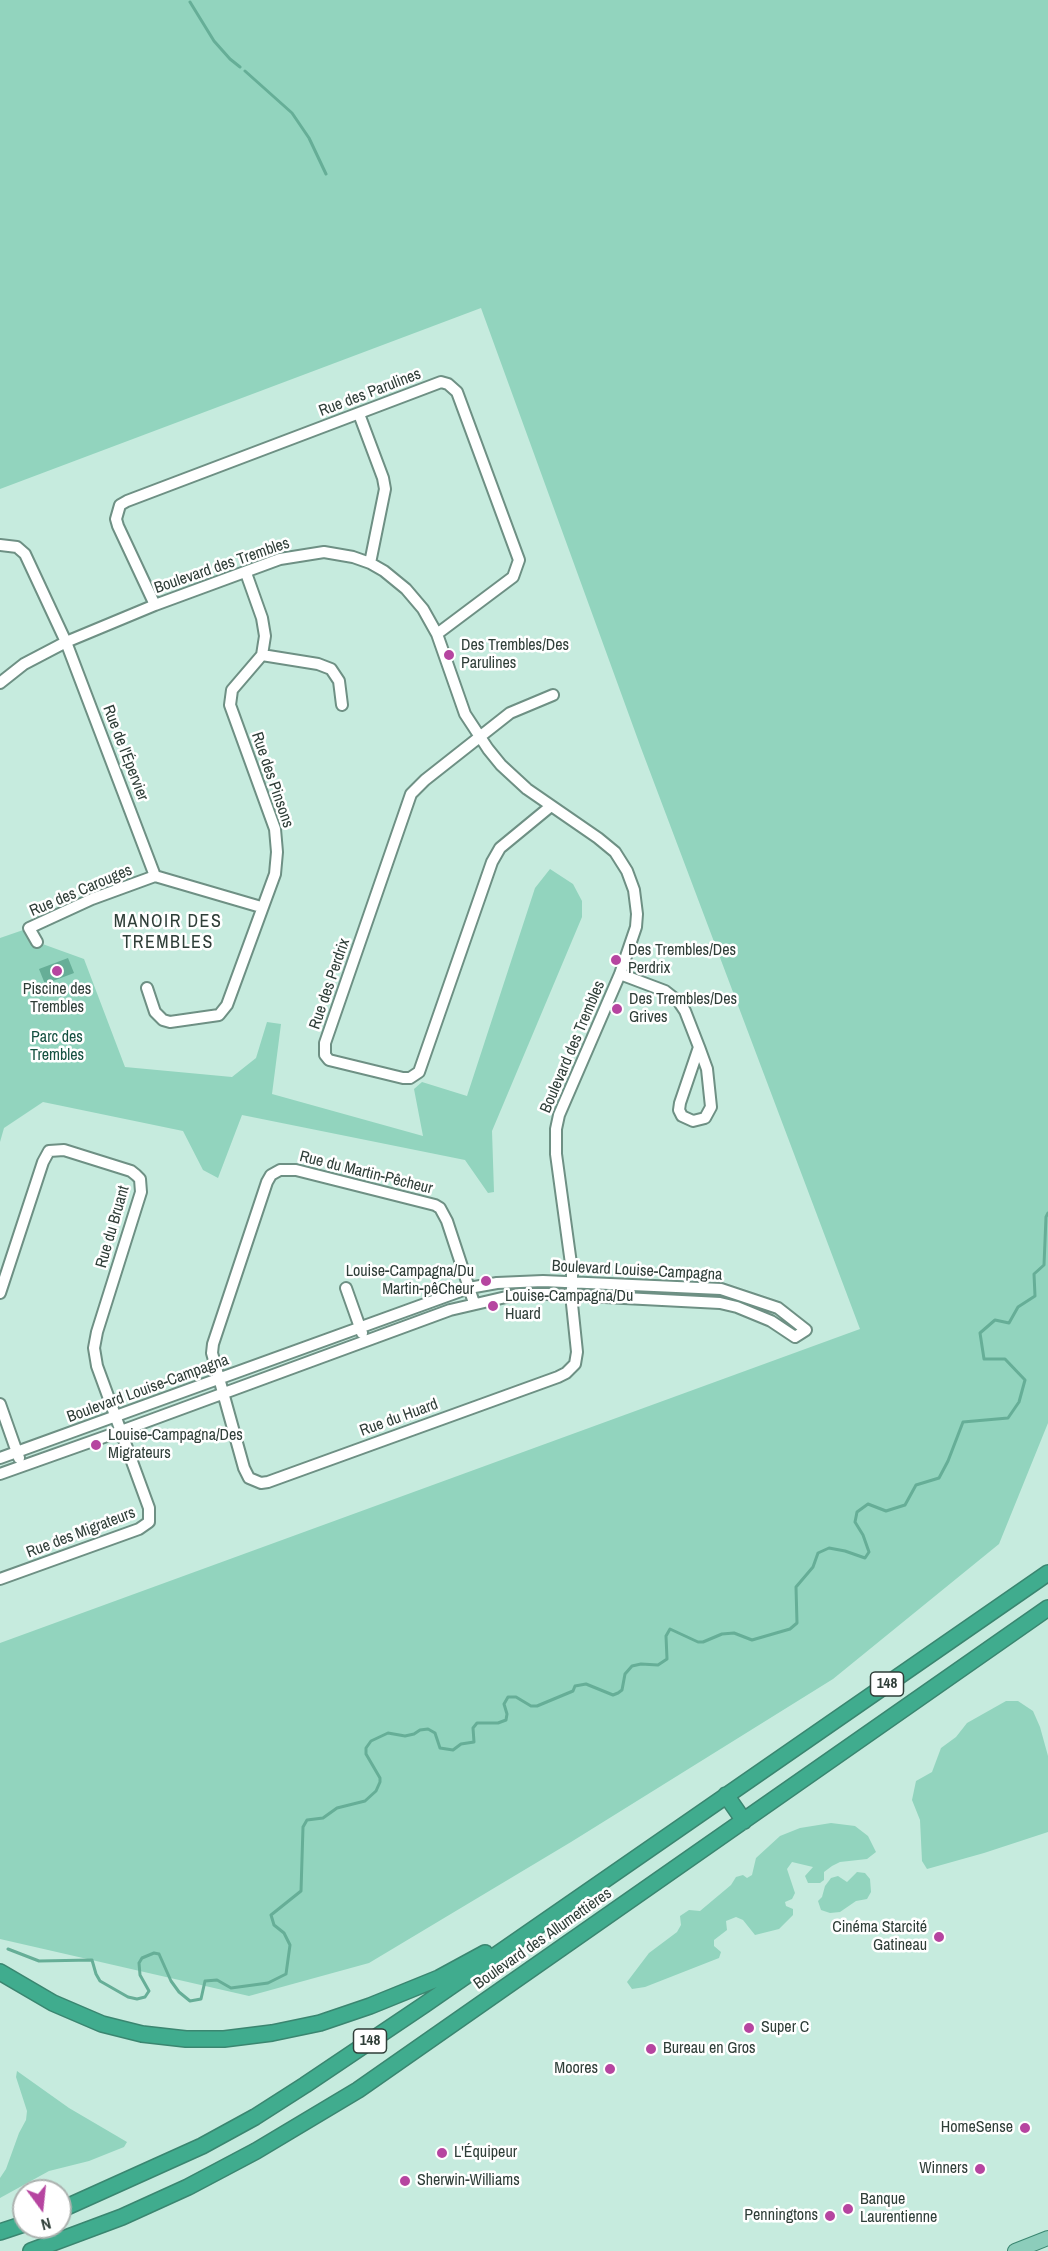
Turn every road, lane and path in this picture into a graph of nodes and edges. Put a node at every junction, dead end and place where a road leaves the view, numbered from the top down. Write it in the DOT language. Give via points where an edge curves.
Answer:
graph roads {
  1 [pos="359,414"];
  2 [pos="0,544"];
  3 [pos="370,563"];
  4 [pos="246,573"];
  5 [pos="155,605"];
  6 [pos="436,634"];
  7 [pos="66,642"];
  8 [pos="262,655"];
  9 [pos="0,683"];
  10 [pos="553,695"];
  11 [pos="342,705"];
  12 [pos="480,738"];
  13 [pos="551,806"];
  14 [pos="155,876"];
  15 [pos="261,906"];
  16 [pos="37,942"];
  17 [pos="620,974"];
  18 [pos="147,988"];
  19 [pos="699,1047"];
  20 [pos="571,1282"];
  21 [pos="346,1288"];
  22 [pos="470,1288"];
  23 [pos="0,1293"];
  24 [pos="572,1295"];
  25 [pos="474,1303"];
  26 [pos="360,1328"];
  27 [pos="365,1341"];
  28 [pos="221,1379"];
  29 [pos="224,1392"];
  30 [pos="0,1404"];
  31 [pos="115,1416"];
  32 [pos="121,1431"];
  33 [pos="17,1452"];
  34 [pos="0,1458"];
  35 [pos="22,1466"];
  36 [pos="0,1473"];
  37 [pos="1048,1573"];
  38 [pos="0,1579"];
  39 [pos="1048,1608"];
  40 [pos="1048,1616"];
  41 [pos="993,1647"];
  42 [pos="726,1795"];
  43 [pos="744,1821"];
  44 [pos="662,1839"];
  45 [pos="0,1972"];
  46 [pos="358,2090"];
  47 [pos="72,2205"];
  48 [pos="1048,2238"];
  49 [pos="31,2251"];
  50 [pos="64,2251"];
  51 [pos="1015,2251"];
  1 -- 3 [label="street" via="385,489"];
  1 -- 5 [label="street, Rue des Parulines" via="120,506 118,526"];
  1 -- 6 [label="street, Rue des Parulines" via="436,383 453,387 518,554 513,577"];
  2 -- 7 [label="street, Rue de l'Épervier" via="17,547 24,554"];
  3 -- 4 [label="street, Boulevard des Trembles" via="337,553 311,552"];
  3 -- 6 [label="street, Boulevard des Trembles" via="416,599"];
  4 -- 5 [label="street, Boulevard des Trembles"];
  4 -- 8 [label="street" via="262,618"];
  5 -- 7 [label="street, Boulevard des Trembles"];
  6 -- 12 [label="street, Boulevard des Trembles" via="458,697"];
  7 -- 9 [label="street, Boulevard des Trembles" via="24,664"];
  7 -- 14 [label="street, Rue de l'Épervier"];
  8 -- 11 [label="street" via="331,669 339,681"];
  8 -- 15 [label="street, Rue des Pinsons" via="236,683 230,697 275,829 276,866"];
  10 -- 12 [label="street" via="510,713"];
  12 -- 13 [label="street, Boulevard des Trembles" via="514,779"];
  12 -- 13 [label="street, Rue des Perdrix" via="411,794 325,1043 329,1060 403,1078 419,1072 492,862 501,848"];
  13 -- 17 [label="street, Boulevard des Trembles" via="608,844 631,880 637,902 636,927"];
  14 -- 15 [label="street, Rue des Carouges"];
  14 -- 16 [label="street, Rue des Carouges" via="29,928"];
  15 -- 18 [label="street, Rue des Pinsons" via="227,1005 219,1015 163,1020 155,1012"];
  17 -- 19 [label="street" via="672,996 685,1011"];
  17 -- 20 [label="street, Boulevard des Trembles" via="556,1129 555,1154"];
  19 -- 19 [label="street" via="679,1110 693,1121 705,1118 711,1107 707,1069"];
  20 -- 22 [label="street, Boulevard Louise-Campagna" via="522,1281"];
  20 -- 24 [label="street, Boulevard des Trembles"];
  20 -- 24 [label="street, Boulevard Louise-Campagna" via="721,1289 778,1308 806,1330 795,1337 771,1321 720,1303"];
  21 -- 26 [label="street"];
  22 -- 25 [label="street, Rue du Martin-Pêcheur"];
  22 -- 26 [label="street, Boulevard Louise-Campagna"];
  22 -- 28 [label="street, Rue du Martin-Pêcheur" via="444,1215 435,1205 296,1170 276,1171 267,1182 213,1344"];
  23 -- 31 [label="street, Rue du Bruant" via="49,1151 64,1150 131,1171 140,1179 141,1192 94,1340 97,1366"];
  24 -- 25 [label="street, Boulevard Louise-Campagna" via="519,1294"];
  24 -- 29 [label="street, Rue du Huard" via="576,1358 566,1373 268,1482 254,1481 246,1473"];
  25 -- 27 [label="street, Boulevard Louise-Campagna"];
  26 -- 27 [label="street"];
  26 -- 28 [label="street, Boulevard Louise-Campagna"];
  27 -- 29 [label="street, Boulevard Louise-Campagna"];
  28 -- 29 [label="street, Rue du Martin-Pêcheur"];
  28 -- 31 [label="street, Boulevard Louise-Campagna"];
  29 -- 32 [label="street, Boulevard Louise-Campagna"];
  30 -- 33 [label="street"];
  31 -- 32 [label="street"];
  31 -- 33 [label="street, Boulevard Louise-Campagna"];
  32 -- 35 [label="street, Boulevard Louise-Campagna"];
  32 -- 38 [label="street, Rue des Migrateurs" via="149,1508 149,1522"];
  33 -- 34 [label="street, Boulevard Louise-Campagna"];
  33 -- 35 [label="street"];
  35 -- 36 [label="street, Boulevard Louise-Campagna"];
  37 -- 42 [label="highway, Boulevard des Allumettières / 148"];
  39 -- 41 [label="highway, Boulevard des Allumettières / 148"];
  40 -- 41 [label="highway"];
  41 -- 43 [label="highway, Boulevard des Allumettières / 148"];
  42 -- 43 [label="highway"];
  42 -- 44 [label="highway, Boulevard des Allumettières / 148"];
  43 -- 46 [label="highway, Boulevard des Allumettières / 148"];
  44 -- 45 [label="highway" via="503,1942 439,1978 320,2023 272,2033 225,2039 141,2034 102,2024 53,2003"];
  44 -- 47 [label="highway, Boulevard des Allumettières / 148" via="255,2117 202,2146"];
  46 -- 49 [label="highway, Boulevard des Allumettières / 148" via="188,2187"];
  46 -- 50 [label="highway" via="216,2181"];
  48 -- 51 [label="main road"];
}
